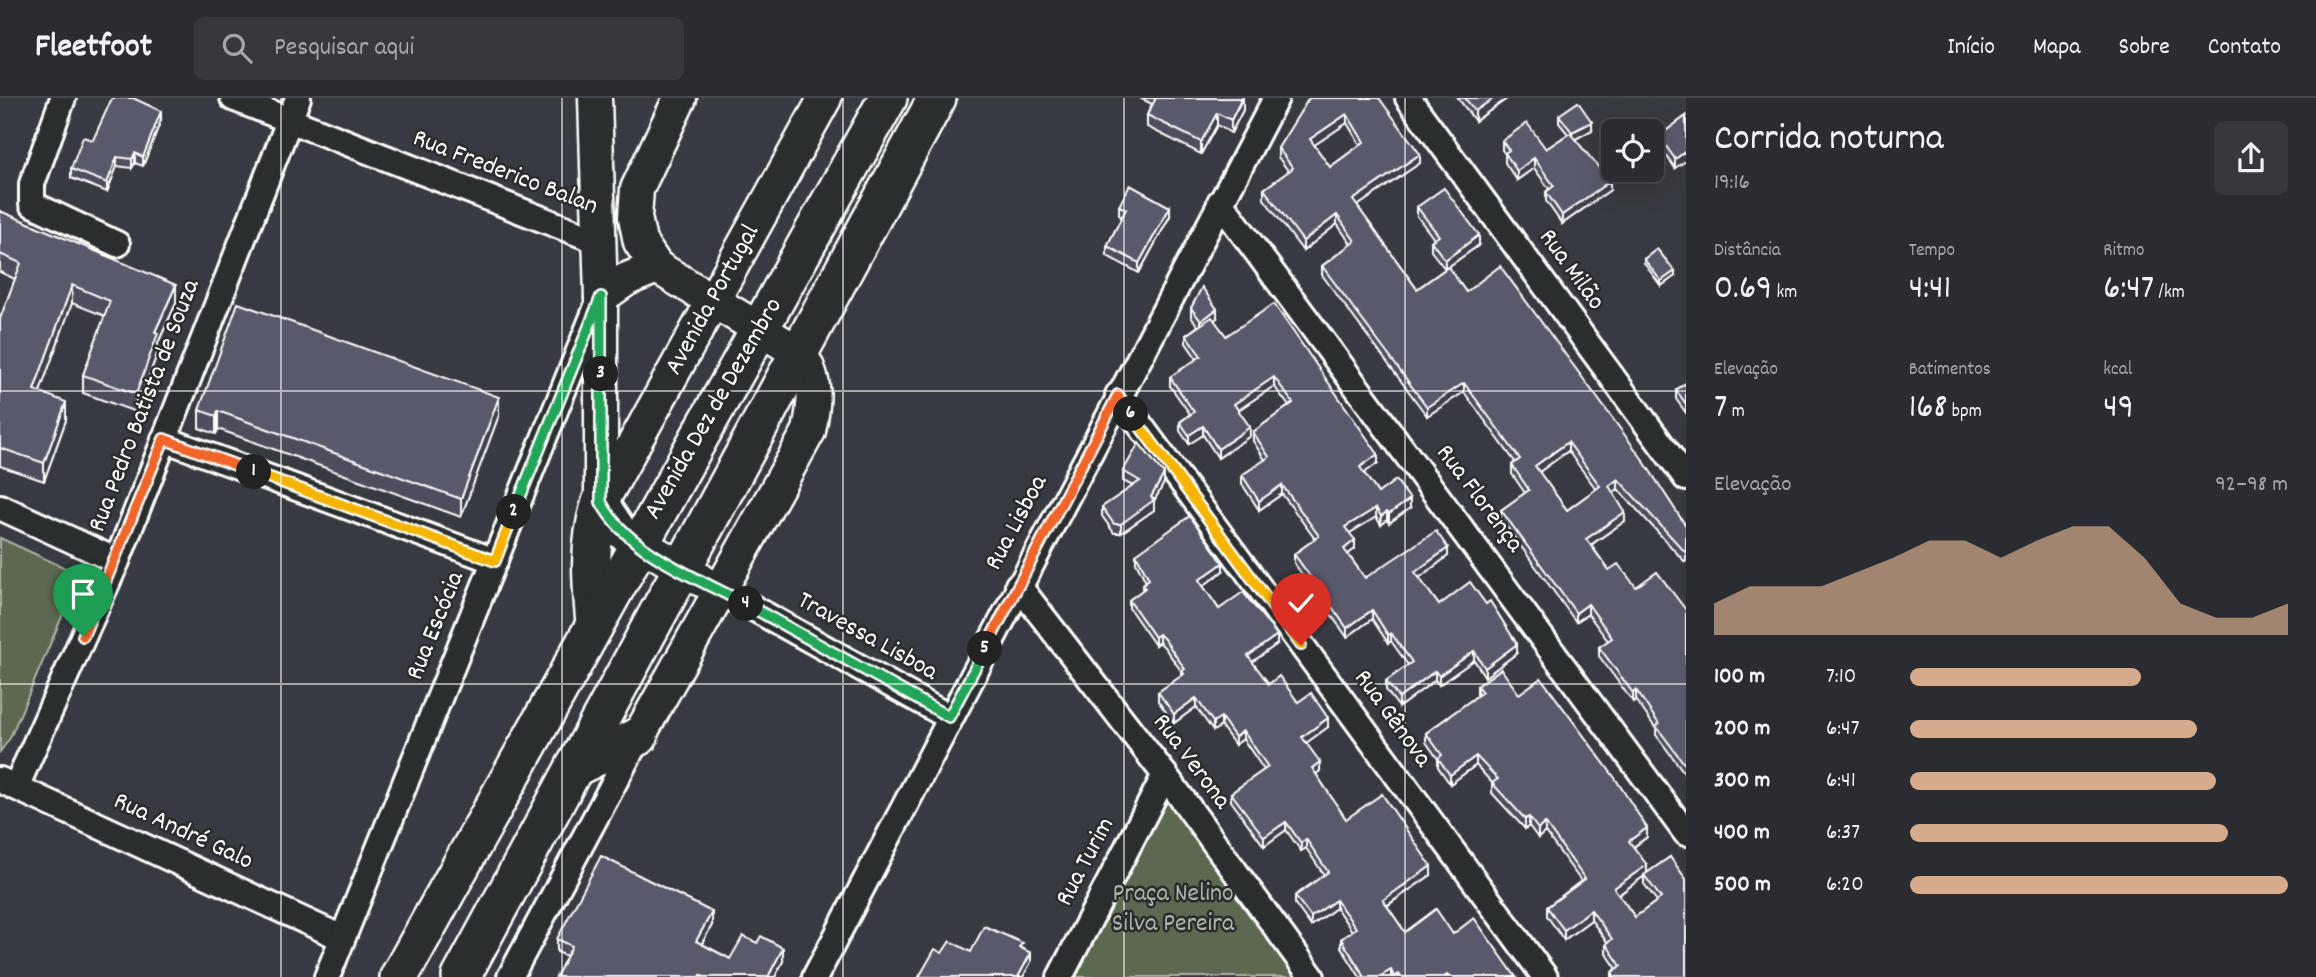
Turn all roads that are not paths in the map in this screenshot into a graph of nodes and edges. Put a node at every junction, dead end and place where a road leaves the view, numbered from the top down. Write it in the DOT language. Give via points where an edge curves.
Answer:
graph roads {
  1 [pos="63,98"];
  2 [pos="233,98"];
  3 [pos="595,98"];
  4 [pos="680,98"];
  5 [pos="825,98"];
  6 [pos="888,98"];
  7 [pos="937,98"];
  8 [pos="1276,98"];
  9 [pos="1408,98"];
  10 [pos="293,109"];
  11 [pos="1220,202"];
  12 [pos="598,241"];
  13 [pos="117,244"];
  14 [pos="657,267"];
  15 [pos="601,297"];
  16 [pos="713,300"];
  17 [pos="761,327"];
  18 [pos="799,353"];
  19 [pos="1118,395"];
  20 [pos="164,439"];
  21 [pos="1686,478"];
  22 [pos="601,502"];
  23 [pos="0,507"];
  24 [pos="638,543"];
  25 [pos="117,561"];
  26 [pos="495,561"];
  27 [pos="682,571"];
  28 [pos="1018,584"];
  29 [pos="719,589"];
  30 [pos="595,623"];
  31 [pos="949,717"];
  32 [pos="639,736"];
  33 [pos="575,768"];
  34 [pos="1165,775"];
  35 [pos="8,784"];
  36 [pos="1686,833"];
  37 [pos="342,938"];
  38 [pos="327,977"];
  39 [pos="399,977"];
  40 [pos="461,977"];
  41 [pos="510,977"];
  42 [pos="815,977"];
  43 [pos="1060,977"];
  44 [pos="1312,977"];
  45 [pos="1545,977"];
  1 -- 13 [label="street" via="32,184 32,204"];
  2 -- 10 [label="street, Rua Frederico Balan"];
  3 -- 12 [label="main road"];
  4 -- 14 [label="main road" via="637,189 635,217 640,242"];
  5 -- 16 [label="main road, Avenida Portugal"];
  6 -- 17 [label="highway, Avenida Dez de Dezembro"];
  7 -- 18 [label="highway, Avenida Dez de Dezembro"];
  8 -- 11 [label="street, Rua Lisboa"];
  9 -- 21 [label="street, Rua Milão"];
  10 -- 12 [label="street, Rua Frederico Balan"];
  10 -- 20 [label="street, Rua Pedro Batista de Souza"];
  11 -- 19 [label="street, Rua Lisboa"];
  11 -- 36 [label="street, Rua Florença"];
  12 -- 15 [label="main road"];
  14 -- 15 [label="main road" via="627,279"];
  14 -- 16 [label="main road"];
  15 -- 22 [label="main road"];
  15 -- 26 [label="street, Rua Escócia"];
  16 -- 17 [label="main road"];
  16 -- 22 [label="main road, Avenida Portugal"];
  17 -- 18 [label="main road"];
  17 -- 24 [label="highway, Avenida Dez de Dezembro"];
  18 -- 27 [label="highway, Avenida Dez de Dezembro"];
  18 -- 29 [label="main road" via="810,367 815,397 809,431"];
  19 -- 28 [label="street, Rua Lisboa"];
  19 -- 45 [label="street, Rua Gênova"];
  20 -- 25 [label="street, Rua Pedro Batista de Souza"];
  20 -- 26 [label="street"];
  22 -- 24 [label="main road" via="621,533"];
  22 -- 30 [label="highway" via="593,528 590,571"];
  23 -- 25 [label="street"];
  24 -- 27 [label="main road"];
  24 -- 30 [label="highway, Avenida Dez de Dezembro"];
  25 -- 35 [label="street, Rua Pedro Batista de Souza"];
  26 -- 37 [label="street, Rua Escócia"];
  27 -- 29 [label="main road"];
  27 -- 33 [label="highway, Avenida Dez de Dezembro"];
  28 -- 31 [label="street, Rua Lisboa"];
  28 -- 34 [label="street, Rua Verona"];
  29 -- 31 [label="street, Travessa Lisboa"];
  29 -- 32 [label="main road"];
  30 -- 39 [label="highway, Avenida Dez de Dezembro"];
  31 -- 42 [label="street, Rua Lisboa"];
  32 -- 33 [label="highway"];
  32 -- 41 [label="street"];
  33 -- 40 [label="highway, Avenida Dez de Dezembro"];
  34 -- 43 [label="street, Rua Turim"];
  34 -- 44 [label="street, Rua Verona"];
  35 -- 37 [label="street, Rua André Galo"];
  37 -- 38 [label="street, Rua Escócia"];
}
